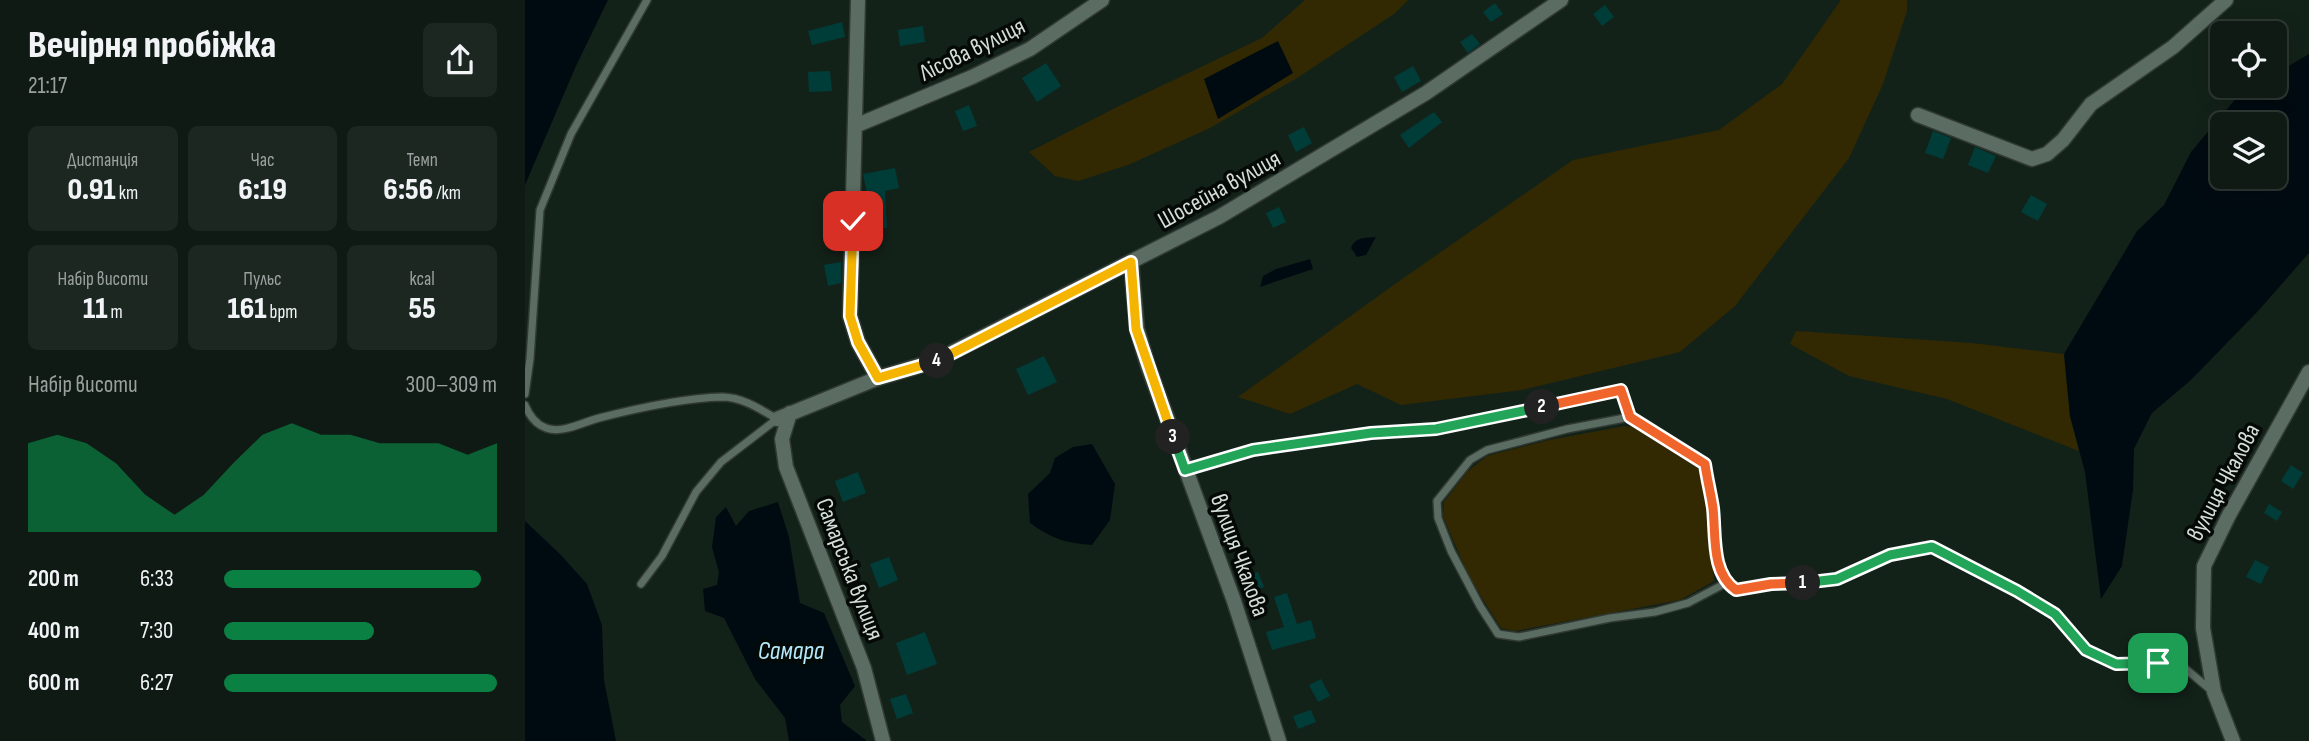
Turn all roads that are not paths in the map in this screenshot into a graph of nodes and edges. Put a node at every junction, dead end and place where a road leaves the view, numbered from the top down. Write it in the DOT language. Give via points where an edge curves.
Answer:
graph roads {
  1 [pos="647,0"];
  2 [pos="858,0"];
  3 [pos="1561,0"];
  4 [pos="2226,0"];
  5 [pos="1099,1"];
  6 [pos="1918,116"];
  7 [pos="855,126"];
  8 [pos="1131,262"];
  9 [pos="2309,372"];
  10 [pos="878,378"];
  11 [pos="525,394"];
  12 [pos="525,405"];
  13 [pos="784,416"];
  14 [pos="1630,417"];
  15 [pos="1185,470"];
  16 [pos="1725,583"];
  17 [pos="641,584"];
  18 [pos="2214,692"];
  19 [pos="883,741"];
  20 [pos="1279,741"];
  21 [pos="2233,741"];
  1 -- 11 [label="lane" via="572,134 540,210"];
  2 -- 7 [label="street"];
  3 -- 8 [label="street, Шосейна вулиця" via="1426,93 1219,217"];
  4 -- 6 [label="street" via="2173,47 2091,104 2047,154 2032,159"];
  5 -- 7 [label="street, Лісова вулиця" via="1030,49"];
  7 -- 10 [label="street" via="850,316"];
  8 -- 10 [label="street, Шосейна вулиця" via="935,361"];
  8 -- 15 [label="street, вулиця Чкалова" via="1136,329"];
  9 -- 18 [label="street, вулиця Чкалова" via="2204,566 2203,628"];
  10 -- 13 [label="street, Шосейна вулиця"];
  12 -- 13 [label="lane" via="530,417 547,428 569,428 674,402 725,397"];
  13 -- 17 [label="lane" via="721,462 696,492 662,556"];
  13 -- 19 [label="street, Самарська вулиця" via="786,467 864,668"];
  14 -- 15 [label="lane" via="1621,390 1436,429 1253,450"];
  14 -- 16 [label="lane" via="1705,464 1716,555"];
  14 -- 16 [label="lane" via="1487,450 1470,460 1437,501 1437,518 1481,606 1498,634 1520,637 1655,612 1688,603"];
  15 -- 20 [label="street, вулиця Чкалова"];
  16 -- 18 [label="lane" via="1736,590 1837,579 1890,555 1932,547 2055,614 2086,650 2116,664 2181,665"];
  18 -- 21 [label="street, вулиця Чкалова"];
}
